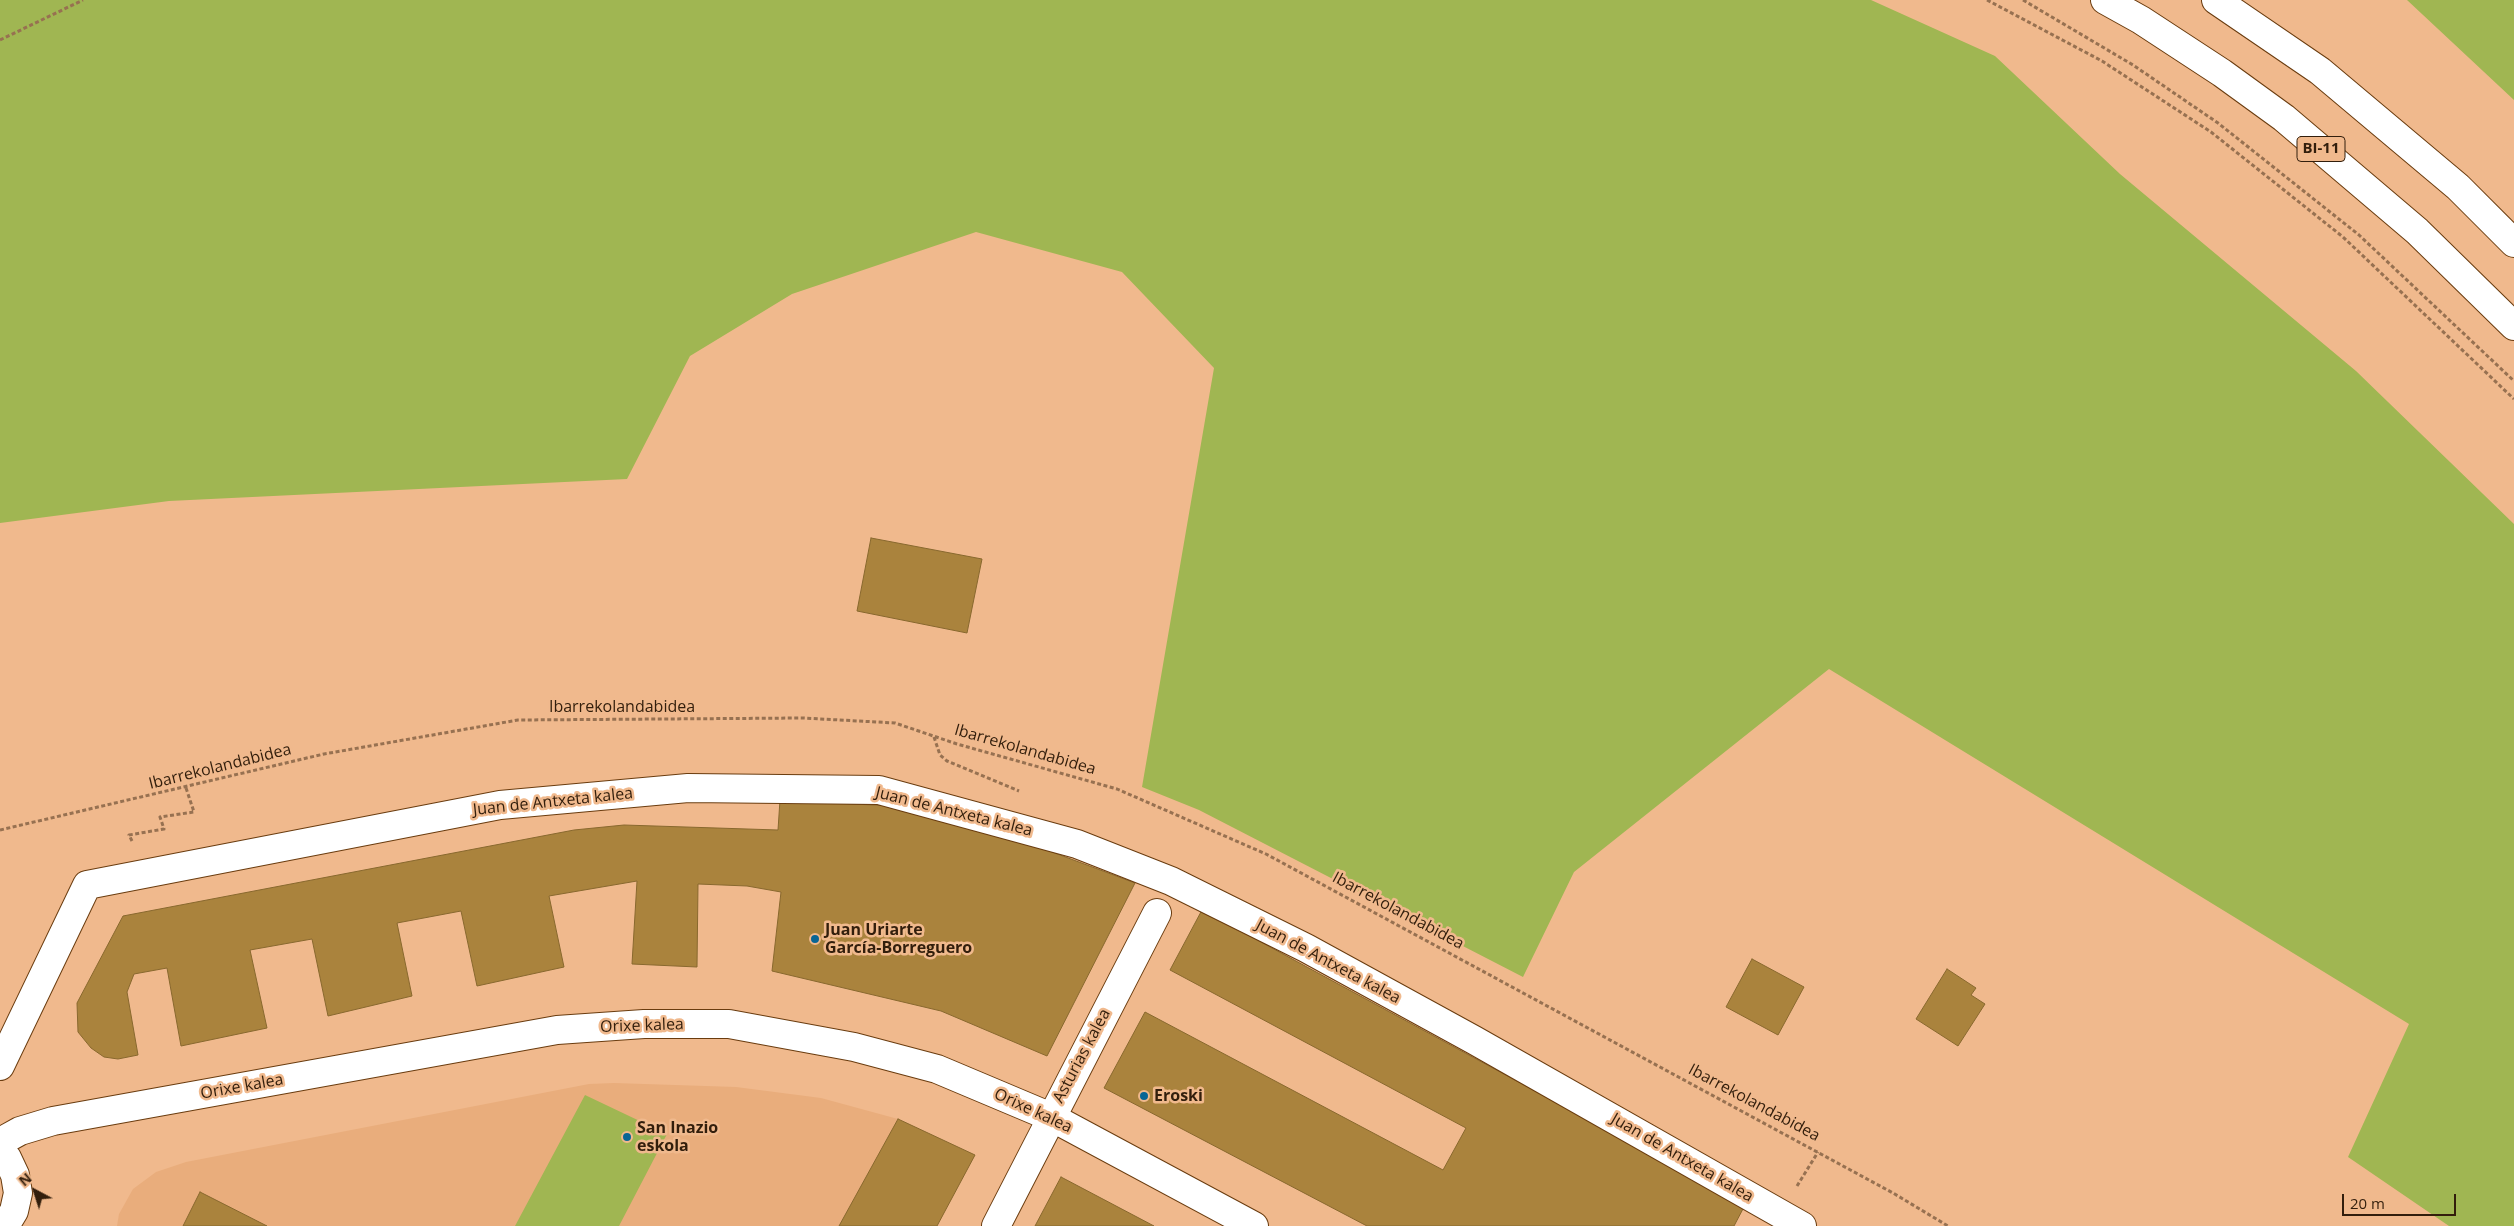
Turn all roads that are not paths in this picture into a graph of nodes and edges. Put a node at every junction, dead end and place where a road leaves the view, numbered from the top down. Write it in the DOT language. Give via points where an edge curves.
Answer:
graph roads {
  1 [pos="2105,0"];
  2 [pos="2216,0"];
  3 [pos="2514,243"];
  4 [pos="2514,326"];
  5 [pos="1157,914"];
  6 [pos="0,1066"];
  7 [pos="1051,1117"];
  8 [pos="0,1142"];
  9 [pos="0,1150"];
  10 [pos="5,1226"];
  11 [pos="996,1226"];
  12 [pos="1254,1226"];
  13 [pos="1802,1226"];
  1 -- 4 [label="street, BI-11" via="2222,73 2284,118 2417,231"];
  2 -- 3 [label="street" via="2320,71 2458,187"];
  5 -- 7 [label="street, Asturias kalea"];
  6 -- 13 [label="street, Juan de Antxeta kalea" via="87,885 500,805 688,788 879,790 1077,844 1170,881 1306,948"];
  7 -- 8 [label="street, Orixe kalea" via="937,1069 854,1047 729,1024 644,1024 557,1030 53,1121 20,1131"];
  7 -- 11 [label="street, Asturias kalea"];
  7 -- 12 [label="street, Orixe kalea"];
  9 -- 10 [label="street" via="15,1175 18,1193 14,1211"];
}
